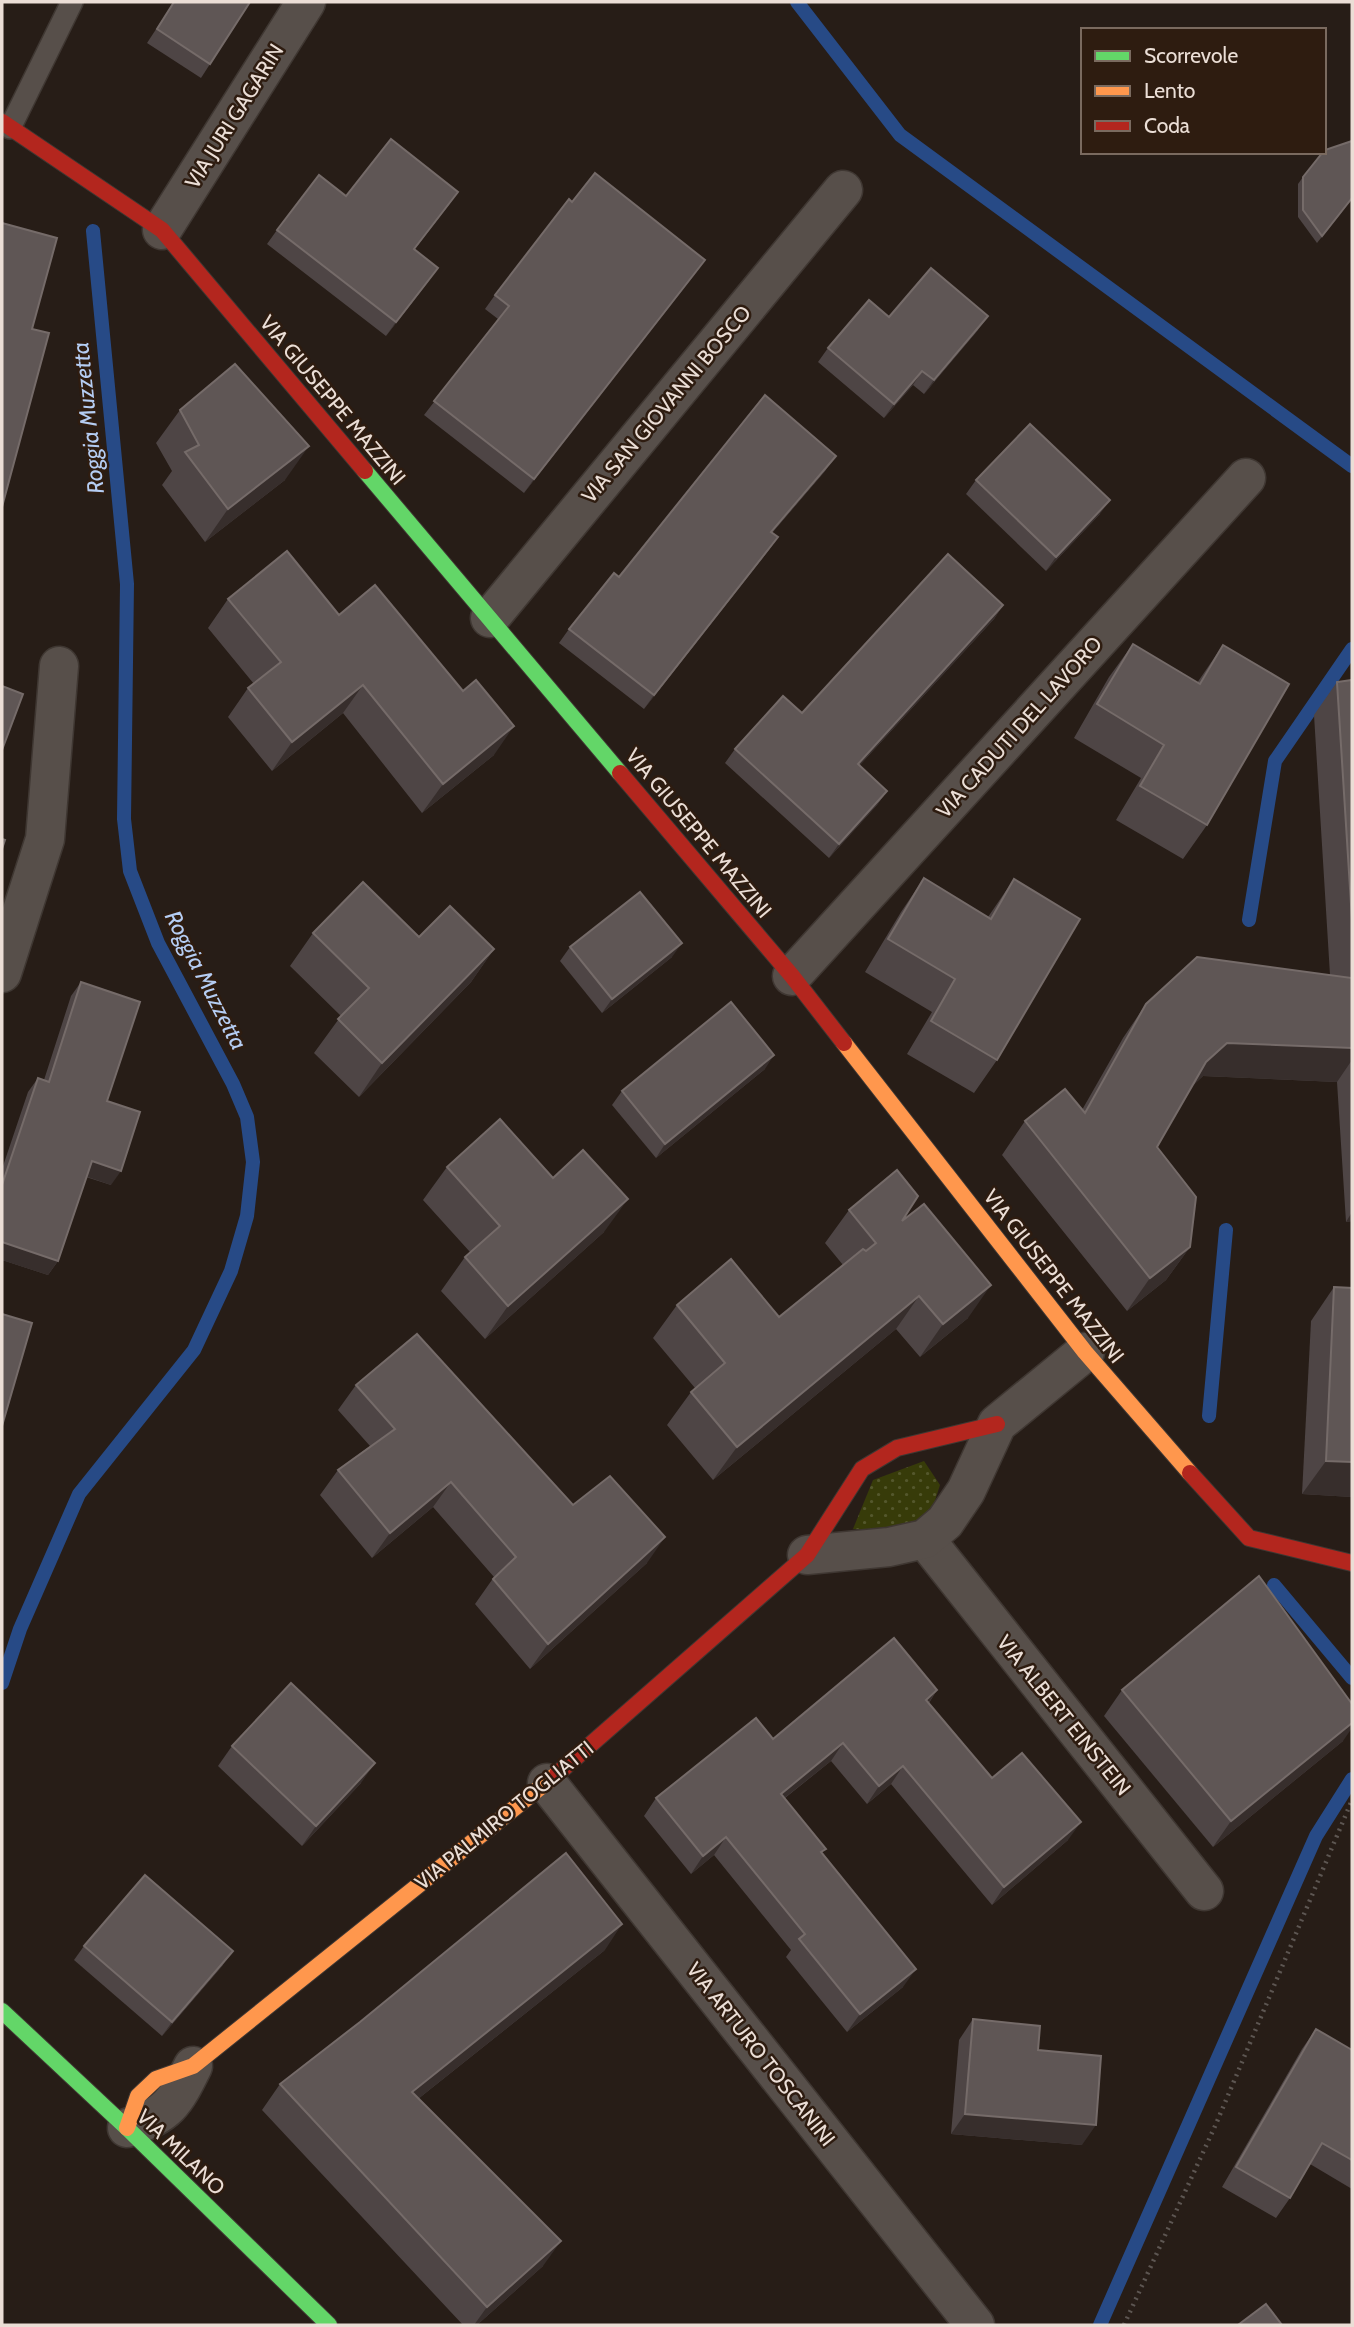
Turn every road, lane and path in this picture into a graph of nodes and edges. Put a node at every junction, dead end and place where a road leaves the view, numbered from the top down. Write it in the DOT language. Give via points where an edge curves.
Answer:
graph roads {
  1 [pos="72,2"];
  2 [pos="306,2"];
  3 [pos="6,125"];
  4 [pos="843,190"];
  5 [pos="162,230"];
  6 [pos="1246,478"];
  7 [pos="489,618"];
  8 [pos="59,666"];
  9 [pos="2,973"];
  10 [pos="792,976"];
  11 [pos="1085,1352"];
  12 [pos="997,1424"];
  13 [pos="928,1439"];
  14 [pos="966,1491"];
  15 [pos="925,1539"];
  16 [pos="807,1555"];
  17 [pos="1352,1563"];
  18 [pos="547,1783"];
  19 [pos="1352,1800"];
  20 [pos="1204,1891"];
  21 [pos="2,2011"];
  22 [pos="193,2066"];
  23 [pos="127,2128"];
  24 [pos="329,2325"];
  25 [pos="975,2325"];
  26 [pos="1124,2325"];
  1 -- 3 [label="lane"];
  2 -- 5 [label="street, VIA JURI GAGARIN"];
  3 -- 5 [label="street, VIA GIUSEPPE MAZZINI"];
  4 -- 7 [label="street, VIA SAN GIOVANNI BOSCO"];
  5 -- 7 [label="street, VIA GIUSEPPE MAZZINI"];
  6 -- 10 [label="street, VIA CADUTI DEL LAVORO"];
  7 -- 10 [label="street, VIA GIUSEPPE MAZZINI"];
  8 -- 9 [label="street" via="45,839"];
  10 -- 11 [label="street, VIA GIUSEPPE MAZZINI"];
  11 -- 12 [label="street, VIA PALMIRO TOGLIATTI"];
  11 -- 17 [label="street, VIA GIUSEPPE MAZZINI" via="1249,1538"];
  12 -- 13 [label="street, VIA PALMIRO TOGLIATTI"];
  12 -- 14 [label="street, VIA PALMIRO TOGLIATTI"];
  13 -- 14 [label="street" via="956,1461"];
  13 -- 16 [label="street, VIA PALMIRO TOGLIATTI" via="897,1448 862,1469"];
  14 -- 15 [label="street, VIA PALMIRO TOGLIATTI" via="945,1522"];
  15 -- 16 [label="street"];
  15 -- 20 [label="street, VIA ALBERT EINSTEIN"];
  16 -- 18 [label="street, VIA PALMIRO TOGLIATTI"];
  18 -- 22 [label="street, VIA PALMIRO TOGLIATTI"];
  18 -- 25 [label="street, VIA ARTURO TOSCANINI"];
  19 -- 26 [label="path" via="1216,2124"];
  21 -- 23 [label="street, VIA MILANO"];
  22 -- 23 [label="street, VIA PALMIRO TOGLIATTI" via="176,2099 153,2119"];
  23 -- 24 [label="street, VIA MILANO"];
}
